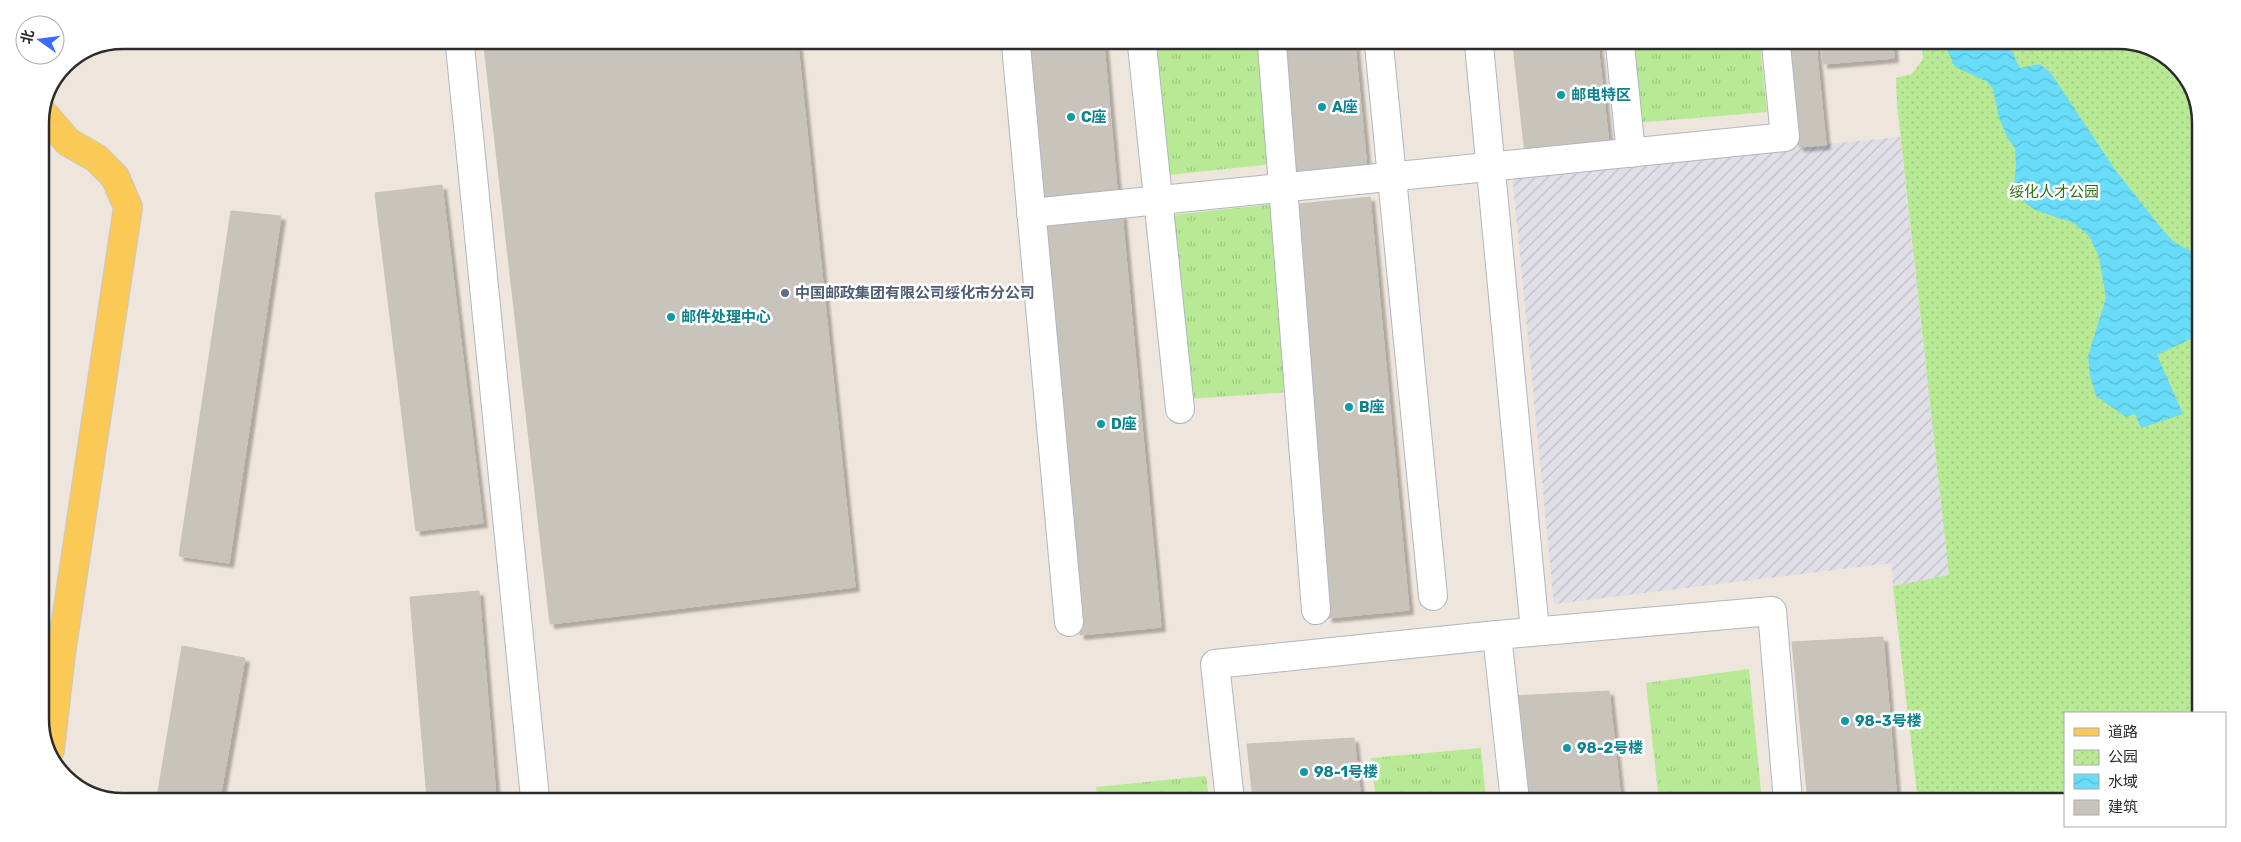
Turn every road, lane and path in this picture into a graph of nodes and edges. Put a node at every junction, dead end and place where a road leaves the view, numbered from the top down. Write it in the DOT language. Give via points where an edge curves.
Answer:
graph roads {
  1 [pos="460,49"];
  2 [pos="1016,49"];
  3 [pos="1142,49"];
  4 [pos="1272,49"];
  5 [pos="1379,49"];
  6 [pos="1479,49"];
  7 [pos="1620,49"];
  8 [pos="1776,49"];
  9 [pos="49,120"];
  10 [pos="1631,153"];
  11 [pos="1491,167"];
  12 [pos="1392,176"];
  13 [pos="1283,186"];
  14 [pos="1158,200"];
  15 [pos="1031,213"];
  16 [pos="1180,410"];
  17 [pos="1432,596"];
  18 [pos="1316,610"];
  19 [pos="1069,622"];
  20 [pos="1535,632"];
  21 [pos="1497,635"];
  22 [pos="51,738"];
  23 [pos="535,793"];
  24 [pos="1229,793"];
  25 [pos="1514,793"];
  26 [pos="1787,793"];
  1 -- 23 [label="street"];
  2 -- 15 [label="street"];
  3 -- 14 [label="street"];
  4 -- 13 [label="street"];
  5 -- 12 [label="street"];
  6 -- 11 [label="street"];
  7 -- 10 [label="street"];
  8 -- 10 [label="street" via="1785,137"];
  9 -- 22 [label="main road" via="68,142 96,158 115,177 128,207"];
  10 -- 11 [label="street"];
  11 -- 12 [label="street"];
  11 -- 20 [label="street"];
  12 -- 13 [label="street"];
  12 -- 17 [label="street"];
  13 -- 14 [label="street"];
  13 -- 18 [label="street"];
  14 -- 15 [label="street"];
  14 -- 16 [label="street"];
  15 -- 19 [label="street"];
  20 -- 21 [label="street"];
  20 -- 26 [label="street" via="1772,611"];
  21 -- 24 [label="street" via="1215,664"];
  21 -- 25 [label="street"];
}
